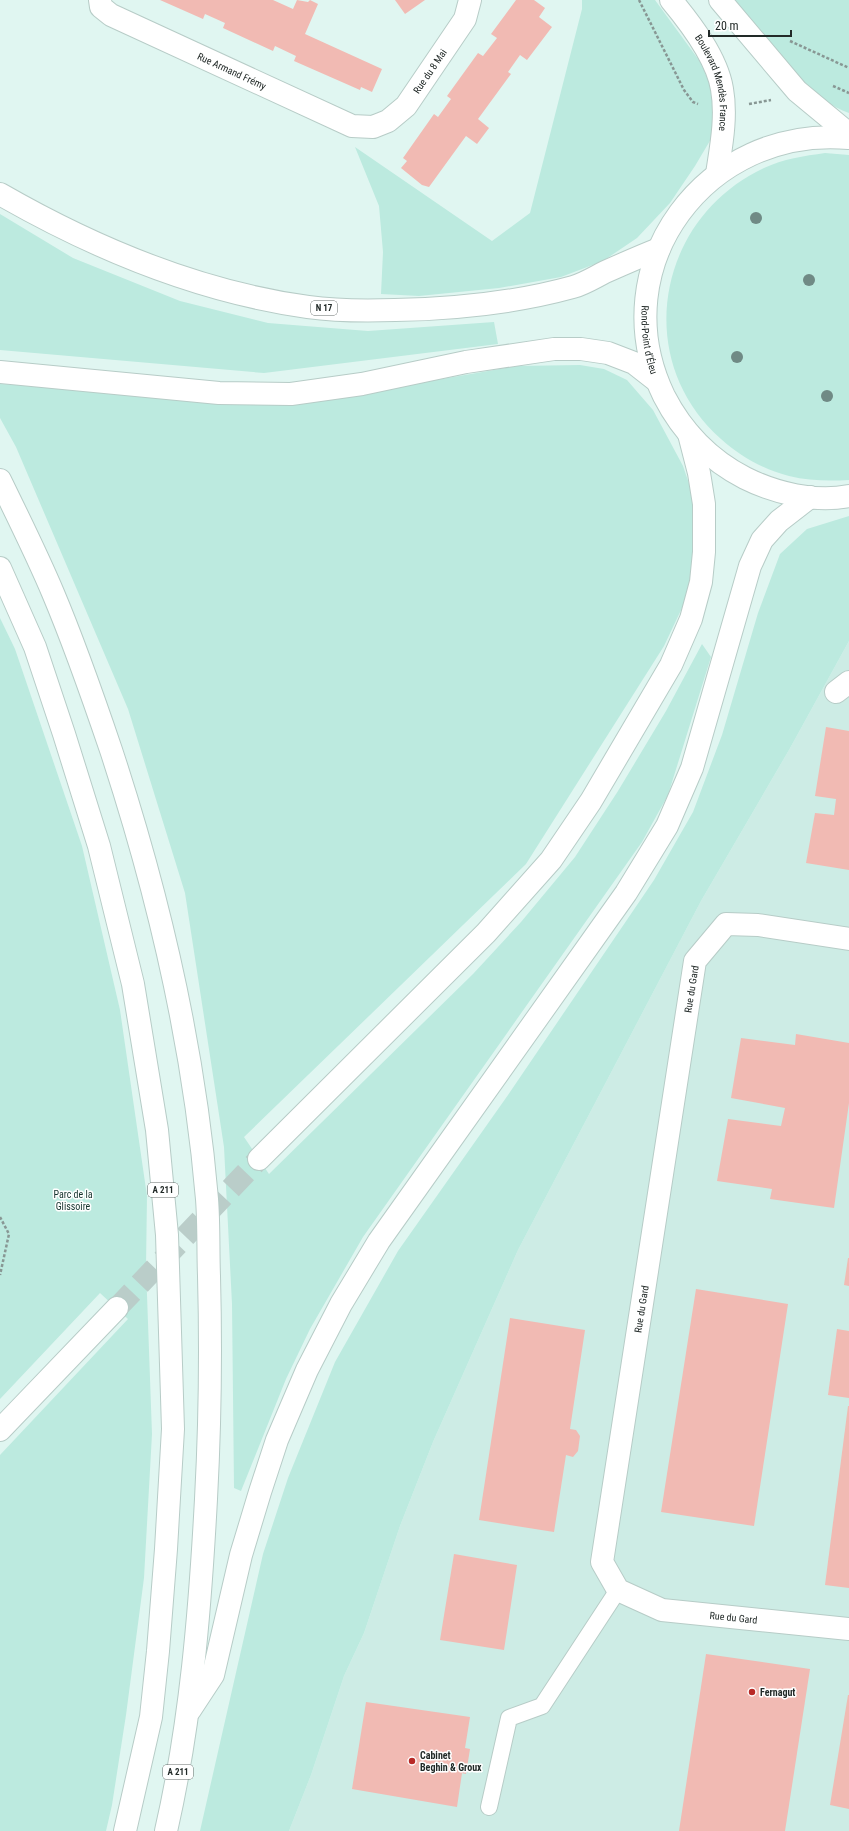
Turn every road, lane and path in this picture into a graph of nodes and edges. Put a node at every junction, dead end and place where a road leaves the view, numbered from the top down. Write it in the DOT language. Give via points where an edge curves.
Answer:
graph roads {
  1 [pos="100,0"];
  2 [pos="470,0"];
  3 [pos="640,0"];
  4 [pos="671,0"];
  5 [pos="720,0"];
  6 [pos="784,37"];
  7 [pos="849,68"];
  8 [pos="724,106"];
  9 [pos="373,127"];
  10 [pos="849,134"];
  11 [pos="849,138"];
  12 [pos="717,174"];
  13 [pos="0,194"];
  14 [pos="659,249"];
  15 [pos="0,372"];
  16 [pos="657,381"];
  17 [pos="689,434"];
  18 [pos="0,480"];
  19 [pos="849,496"];
  20 [pos="810,497"];
  21 [pos="0,568"];
  22 [pos="849,939"];
  23 [pos="258,1159"];
  24 [pos="0,1217"];
  25 [pos="0,1275"];
  26 [pos="117,1308"];
  27 [pos="0,1430"];
  28 [pos="618,1590"];
  29 [pos="849,1629"];
  30 [pos="188,1713"];
  31 [pos="489,1807"];
  32 [pos="125,1831"];
  33 [pos="166,1831"];
  1 -- 9 [label="main road, Rue Armand Frémy" via="101,7 111,15 352,126"];
  2 -- 9 [label="main road, Rue du 8 Mai" via="465,19 406,106 388,121"];
  3 -- 8 [label="path" via="684,90 693,102"];
  4 -- 8 [label="main road, Boulevard Mendès France" via="707,51 717,72"];
  5 -- 10 [label="main road" via="797,92"];
  6 -- 7 [label="path"];
  8 -- 12 [label="main road, Boulevard Mendès France"];
  11 -- 12 [label="main road, Rond-Point d’Éleu" via="813,137 772,145 734,162"];
  12 -- 14 [label="main road, Rond-Point d’Éleu" via="693,196 674,221"];
  13 -- 14 [label="main road, N 17" via="100,245 160,269 256,298 309,307 363,311 442,310 527,299 576,286"];
  14 -- 16 [label="main road, Rond-Point d’Éleu" via="650,281 646,315 648,348"];
  15 -- 16 [label="main road" via="219,393 291,394 362,384 466,362 554,349 581,349 608,353 634,363"];
  16 -- 17 [label="main road, Rond-Point d’Éleu" via="671,409"];
  17 -- 20 [label="main road, Rond-Point d’Éleu" via="708,454 731,471 762,486"];
  17 -- 23 [label="main road" via="704,504 701,582 691,619 671,665 627,740 551,860 486,933"];
  18 -- 30 [label="main road, A 211" via="56,600 87,679 128,804 165,936 196,1095 207,1203 210,1418 202,1560"];
  19 -- 20 [label="main road, Rond-Point d’Éleu"];
  20 -- 30 [label="main road" via="779,521 762,540 750,566 692,768 668,826 626,893 379,1241 341,1304 307,1370 277,1440 260,1492 241,1556 212,1675"];
  21 -- 32 [label="main road, A 211" via="34,647 99,846 133,984 157,1130 167,1227 173,1429 166,1549 151,1717"];
  22 -- 28 [label="main road, Rue du Gard" via="758,925 726,924 695,961 602,1562"];
  24 -- 25 [label="path" via="9,1234"];
  26 -- 27 [label="main road"];
  28 -- 29 [label="main road, Rue du Gard" via="662,1610"];
  28 -- 31 [label="lane" via="542,1706 509,1718"];
  30 -- 33 [label="main road, A 211" via="177,1783"];
}
